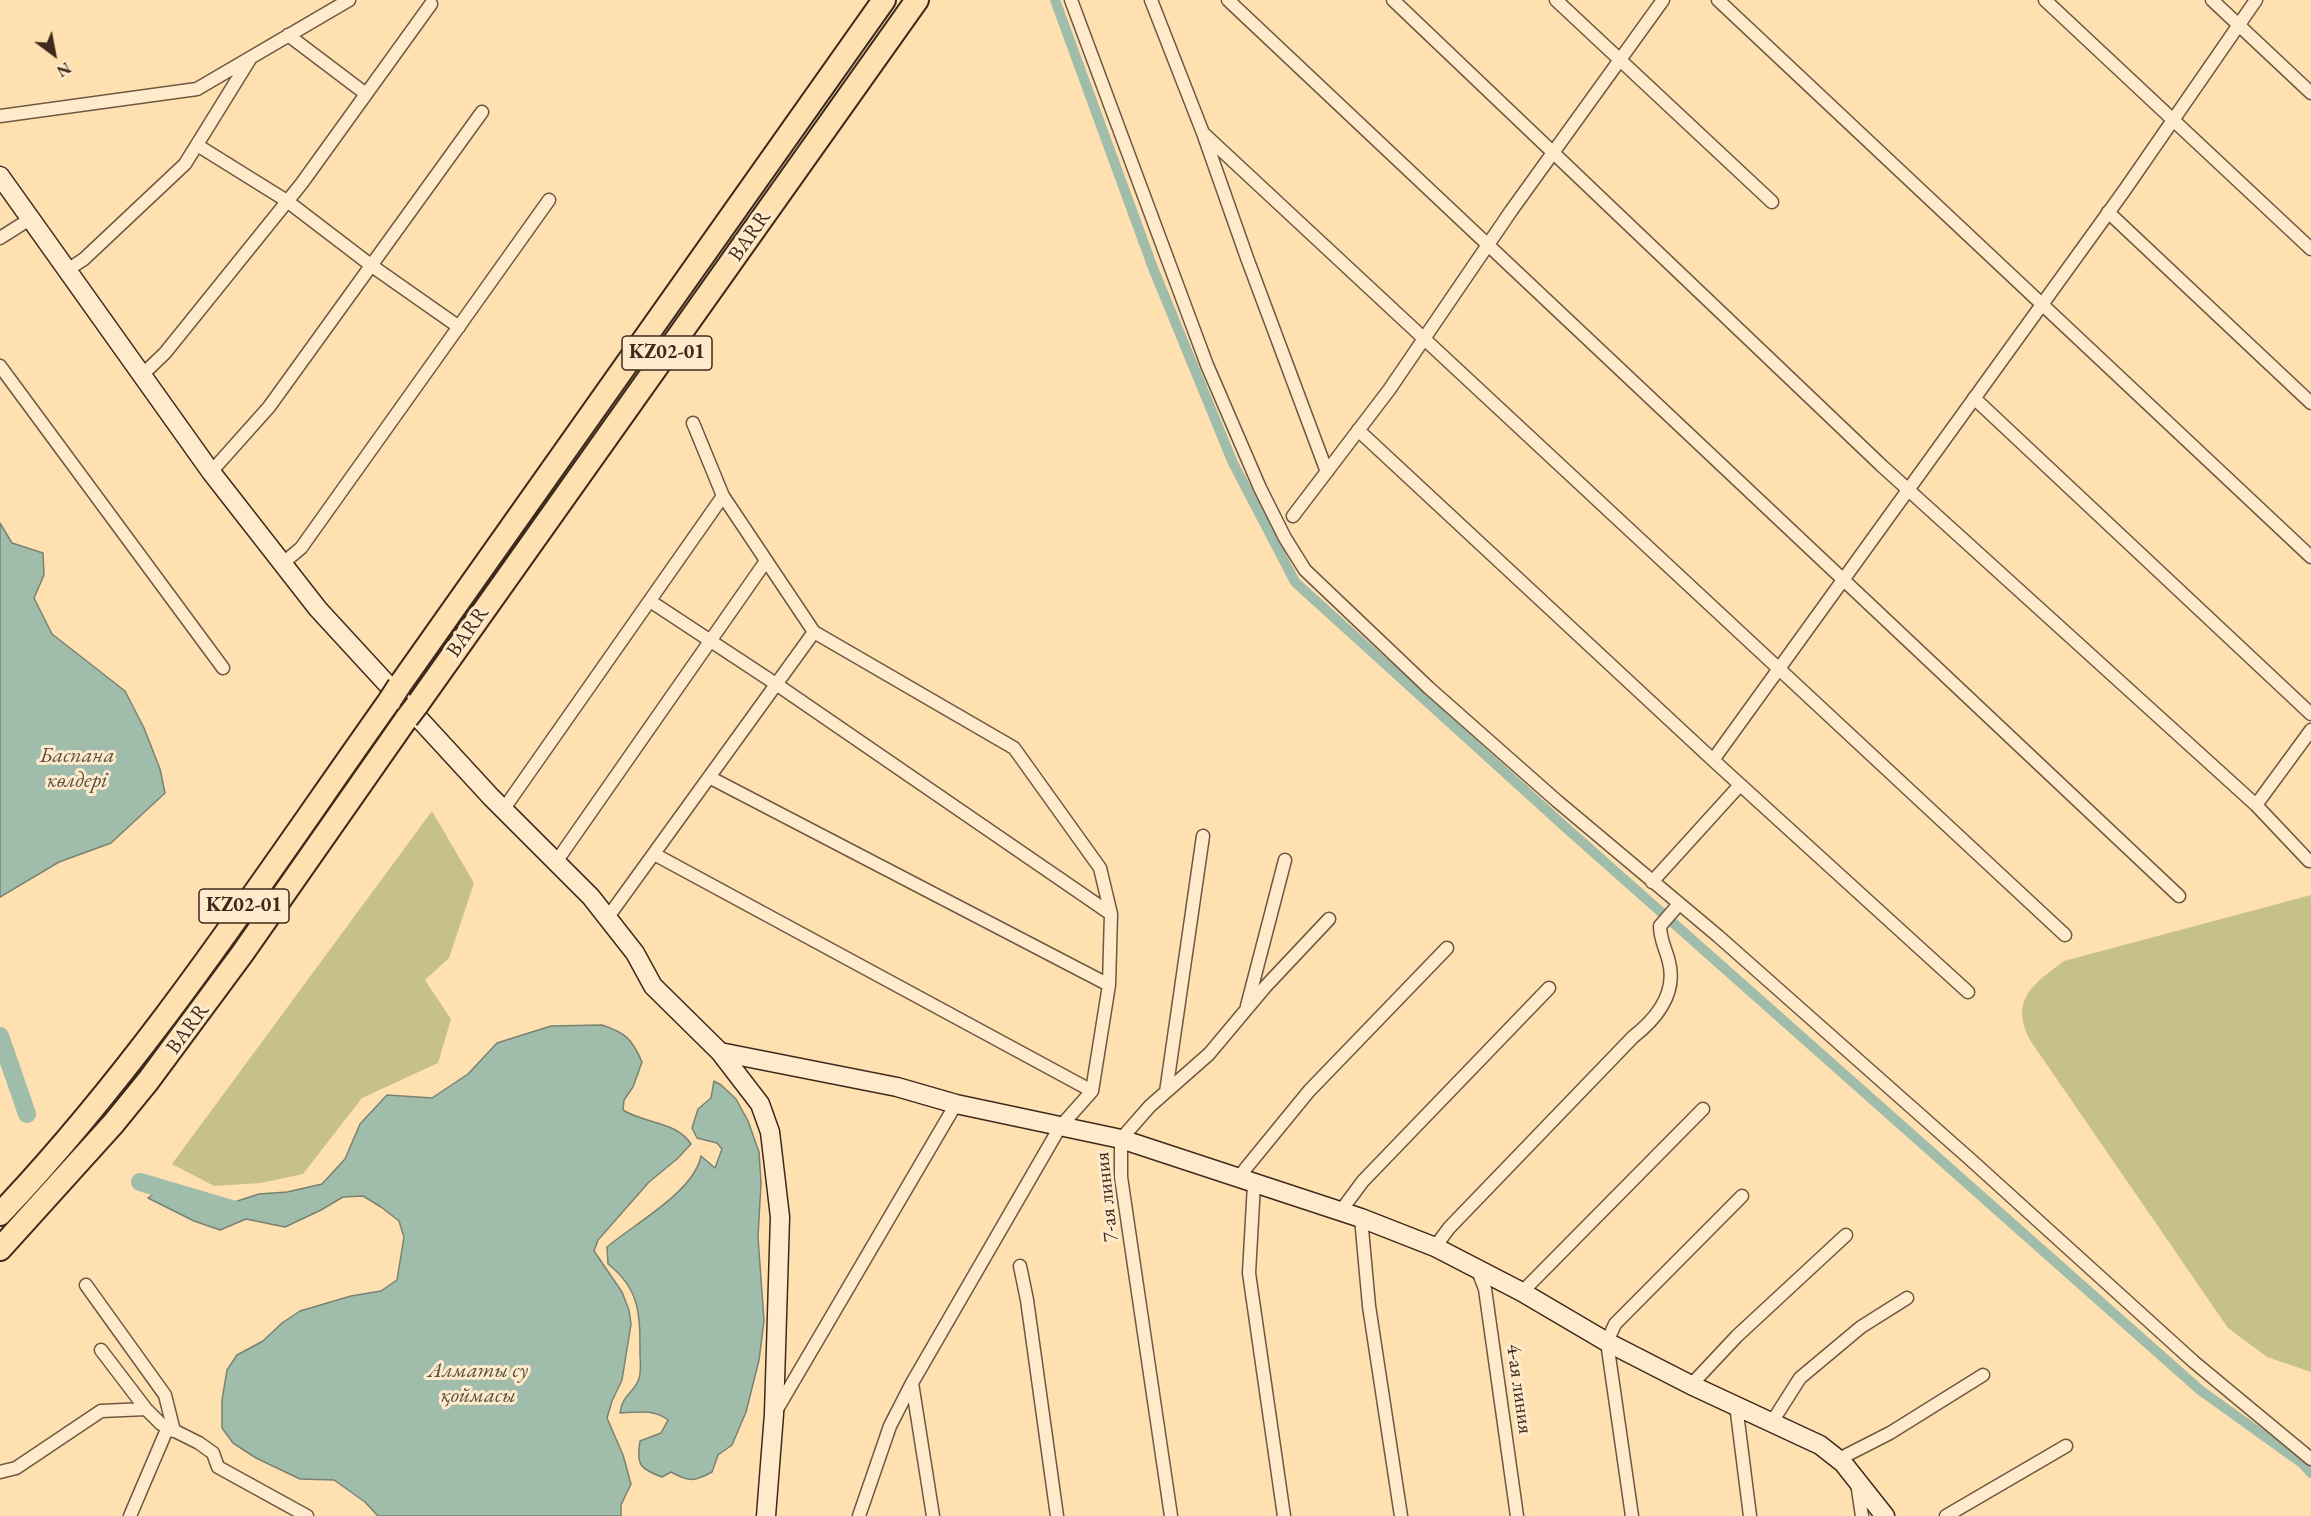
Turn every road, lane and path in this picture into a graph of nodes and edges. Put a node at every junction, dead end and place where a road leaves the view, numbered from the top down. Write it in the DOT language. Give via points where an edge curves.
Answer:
graph roads {
  1 [pos="349,0"];
  2 [pos="884,0"];
  3 [pos="917,0"];
  4 [pos="1071,0"];
  5 [pos="1151,0"];
  6 [pos="1228,0"];
  7 [pos="1393,0"];
  8 [pos="1556,0"];
  9 [pos="1664,0"];
  10 [pos="1718,0"];
  11 [pos="2045,0"];
  12 [pos="2212,0"];
  13 [pos="2256,0"];
  14 [pos="431,4"];
  15 [pos="2239,25"];
  16 [pos="288,35"];
  17 [pos="250,58"];
  18 [pos="1620,60"];
  19 [pos="2311,93"];
  20 [pos="366,94"];
  21 [pos="482,112"];
  22 [pos="0,116"];
  23 [pos="2173,120"];
  24 [pos="1203,133"];
  25 [pos="197,145"];
  26 [pos="1553,153"];
  27 [pos="0,176"];
  28 [pos="549,200"];
  29 [pos="287,201"];
  30 [pos="1772,202"];
  31 [pos="2108,212"];
  32 [pos="30,219"];
  33 [pos="0,238"];
  34 [pos="1488,245"];
  35 [pos="2311,249"];
  36 [pos="372,266"];
  37 [pos="66,271"];
  38 [pos="2042,305"];
  39 [pos="459,327"];
  40 [pos="1424,339"];
  41 [pos="0,366"];
  42 [pos="141,376"];
  43 [pos="1974,399"];
  44 [pos="2311,403"];
  45 [pos="693,423"];
  46 [pos="1359,430"];
  47 [pos="211,472"];
  48 [pos="1327,472"];
  49 [pos="1909,490"];
  50 [pos="723,496"];
  51 [pos="1293,516"];
  52 [pos="2311,557"];
  53 [pos="766,561"];
  54 [pos="283,563"];
  55 [pos="1844,580"];
  56 [pos="650,601"];
  57 [pos="814,632"];
  58 [pos="710,642"];
  59 [pos="223,668"];
  60 [pos="1779,669"];
  61 [pos="776,684"];
  62 [pos="2311,714"];
  63 [pos="2311,730"];
  64 [pos="1713,760"];
  65 [pos="709,777"];
  66 [pos="1740,785"];
  67 [pos="2256,805"];
  68 [pos="503,810"];
  69 [pos="1203,836"];
  70 [pos="654,854"];
  71 [pos="1285,860"];
  72 [pos="2309,861"];
  73 [pos="556,862"];
  74 [pos="1652,882"];
  75 [pos="2179,896"];
  76 [pos="1675,907"];
  77 [pos="1111,914"];
  78 [pos="608,917"];
  79 [pos="1329,919"];
  80 [pos="2065,935"];
  81 [pos="1447,948"];
  82 [pos="1109,986"];
  83 [pos="1549,988"];
  84 [pos="1968,992"];
  85 [pos="1246,1010"];
  86 [pos="720,1052"];
  87 [pos="1092,1091"];
  88 [pos="1166,1092"];
  89 [pos="956,1104"];
  90 [pos="1703,1109"];
  91 [pos="1060,1127"];
  92 [pos="1121,1138"];
  93 [pos="1247,1181"];
  94 [pos="1742,1196"];
  95 [pos="1340,1212"];
  96 [pos="0,1214"];
  97 [pos="1362,1218"];
  98 [pos="1846,1235"];
  99 [pos="1435,1247"];
  100 [pos="0,1249"];
  101 [pos="1020,1266"];
  102 [pos="1477,1268"];
  103 [pos="86,1285"];
  104 [pos="1522,1292"];
  105 [pos="1907,1298"];
  106 [pos="1607,1342"];
  107 [pos="100,1350"];
  108 [pos="1983,1375"];
  109 [pos="912,1383"];
  110 [pos="1691,1385"];
  111 [pos="1736,1405"];
  112 [pos="146,1409"];
  113 [pos="774,1414"];
  114 [pos="1772,1422"];
  115 [pos="171,1429"];
  116 [pos="2066,1446"];
  117 [pos="1839,1459"];
  118 [pos="2311,1459"];
  119 [pos="0,1472"];
  120 [pos="1855,1476"];
  121 [pos="130,1516"];
  122 [pos="307,1516"];
  123 [pos="766,1516"];
  124 [pos="859,1516"];
  125 [pos="933,1516"];
  126 [pos="1057,1516"];
  127 [pos="1171,1516"];
  128 [pos="1284,1516"];
  129 [pos="1401,1516"];
  130 [pos="1517,1516"];
  131 [pos="1632,1516"];
  132 [pos="1749,1516"];
  133 [pos="1862,1516"];
  134 [pos="1885,1516"];
  135 [pos="1946,1516"];
  1 -- 16 [label="street"];
  2 -- 96 [label="highway, BARR / KZ02-01" via="194,977 94,1108"];
  3 -- 100 [label="highway, BARR / KZ02-01" via="183,1036 113,1124"];
  4 -- 74 [label="street" via="1207,365 1260,488 1305,570 1429,688"];
  5 -- 24 [label="street"];
  6 -- 34 [label="street"];
  7 -- 26 [label="street"];
  8 -- 18 [label="street"];
  9 -- 18 [label="street"];
  10 -- 38 [label="street"];
  11 -- 23 [label="street"];
  12 -- 15 [label="street"];
  13 -- 15 [label="street"];
  14 -- 20 [label="street"];
  15 -- 19 [label="street"];
  15 -- 23 [label="street"];
  16 -- 17 [label="street"];
  16 -- 20 [label="street"];
  17 -- 22 [label="street" via="197,89"];
  17 -- 25 [label="street"];
  18 -- 26 [label="street"];
  18 -- 30 [label="street"];
  20 -- 29 [label="street"];
  21 -- 36 [label="street"];
  23 -- 31 [label="street"];
  23 -- 35 [label="street"];
  24 -- 40 [label="street"];
  24 -- 48 [label="street"];
  25 -- 29 [label="street"];
  25 -- 37 [label="street" via="185,164 84,259"];
  26 -- 34 [label="street"];
  26 -- 49 [label="street"];
  27 -- 32 [label="street"];
  28 -- 39 [label="street"];
  29 -- 36 [label="street"];
  29 -- 42 [label="street" via="165,353"];
  31 -- 38 [label="street"];
  31 -- 44 [label="street"];
  32 -- 33 [label="street"];
  32 -- 37 [label="street"];
  34 -- 40 [label="street"];
  34 -- 55 [label="street"];
  36 -- 39 [label="street"];
  36 -- 47 [label="street" via="268,407"];
  37 -- 42 [label="street"];
  38 -- 43 [label="street"];
  38 -- 52 [label="street"];
  39 -- 54 [label="street" via="302,548"];
  40 -- 46 [label="street"];
  40 -- 60 [label="street"];
  41 -- 59 [label="street"];
  42 -- 47 [label="street"];
  43 -- 49 [label="street"];
  43 -- 62 [label="street"];
  45 -- 50 [label="street"];
  46 -- 48 [label="street"];
  46 -- 64 [label="street"];
  47 -- 54 [label="street"];
  48 -- 51 [label="street"];
  49 -- 55 [label="street"];
  49 -- 67 [label="street"];
  50 -- 53 [label="street"];
  50 -- 56 [label="street"];
  53 -- 57 [label="street"];
  53 -- 58 [label="street"];
  54 -- 68 [label="street" via="325,618"];
  55 -- 60 [label="street"];
  55 -- 75 [label="street"];
  56 -- 58 [label="street"];
  56 -- 68 [label="street"];
  57 -- 61 [label="street"];
  57 -- 77 [label="street" via="1014,748 1100,868"];
  58 -- 61 [label="street"];
  58 -- 73 [label="street"];
  60 -- 64 [label="street"];
  60 -- 80 [label="street"];
  61 -- 65 [label="street"];
  61 -- 77 [label="street"];
  63 -- 67 [label="street"];
  64 -- 66 [label="street"];
  65 -- 70 [label="street"];
  65 -- 82 [label="street"];
  66 -- 74 [label="street"];
  66 -- 84 [label="street"];
  67 -- 72 [label="street"];
  68 -- 73 [label="street"];
  69 -- 88 [label="street"];
  70 -- 78 [label="street"];
  70 -- 87 [label="street"];
  71 -- 85 [label="street"];
  73 -- 78 [label="street"];
  74 -- 76 [label="street"];
  76 -- 99 [label="street" via="1660,926 1671,983 1653,1021 1633,1037"];
  76 -- 118 [label="street" via="1971,1160 2194,1362"];
  77 -- 82 [label="street"];
  78 -- 86 [label="street" via="653,986"];
  79 -- 85 [label="street, 7-ая линия"];
  81 -- 93 [label="street" via="1309,1091 1246,1168"];
  82 -- 87 [label="street"];
  83 -- 95 [label="street" via="1363,1181"];
  85 -- 88 [label="street, 7-ая линия" via="1209,1054"];
  86 -- 89 [label="street" via="897,1087"];
  86 -- 113 [label="street" via="760,1104 770,1132 780,1217"];
  87 -- 91 [label="street"];
  88 -- 92 [label="street, 7-ая линия"];
  89 -- 91 [label="street"];
  89 -- 113 [label="street"];
  90 -- 104 [label="street"];
  91 -- 92 [label="street"];
  91 -- 109 [label="street"];
  92 -- 93 [label="street"];
  92 -- 127 [label="street, 7-ая линия" via="1122,1177"];
  93 -- 95 [label="street"];
  93 -- 128 [label="street" via="1249,1273"];
  94 -- 106 [label="street" via="1615,1324"];
  95 -- 97 [label="street"];
  97 -- 99 [label="street"];
  97 -- 129 [label="street" via="1370,1306"];
  98 -- 110 [label="street" via="1737,1336"];
  99 -- 102 [label="street"];
  101 -- 126 [label="street"];
  102 -- 104 [label="street"];
  102 -- 130 [label="street, 4-ая линия" via="1485,1289"];
  103 -- 115 [label="street" via="165,1395"];
  104 -- 106 [label="street"];
  105 -- 114 [label="street" via="1861,1327 1800,1378"];
  106 -- 110 [label="street"];
  106 -- 131 [label="street"];
  107 -- 112 [label="street"];
  108 -- 117 [label="street" via="1890,1433"];
  109 -- 124 [label="street" via="890,1425"];
  109 -- 125 [label="street"];
  110 -- 111 [label="street"];
  111 -- 114 [label="street"];
  111 -- 132 [label="street"];
  112 -- 115 [label="street"];
  112 -- 119 [label="street" via="101,1411 16,1468"];
  113 -- 123 [label="street"];
  114 -- 117 [label="street" via="1820,1445"];
  115 -- 121 [label="street"];
  115 -- 122 [label="street" via="213,1453 218,1467"];
  116 -- 135 [label="street"];
  117 -- 120 [label="street"];
  120 -- 133 [label="street"];
  120 -- 134 [label="street"];
}
